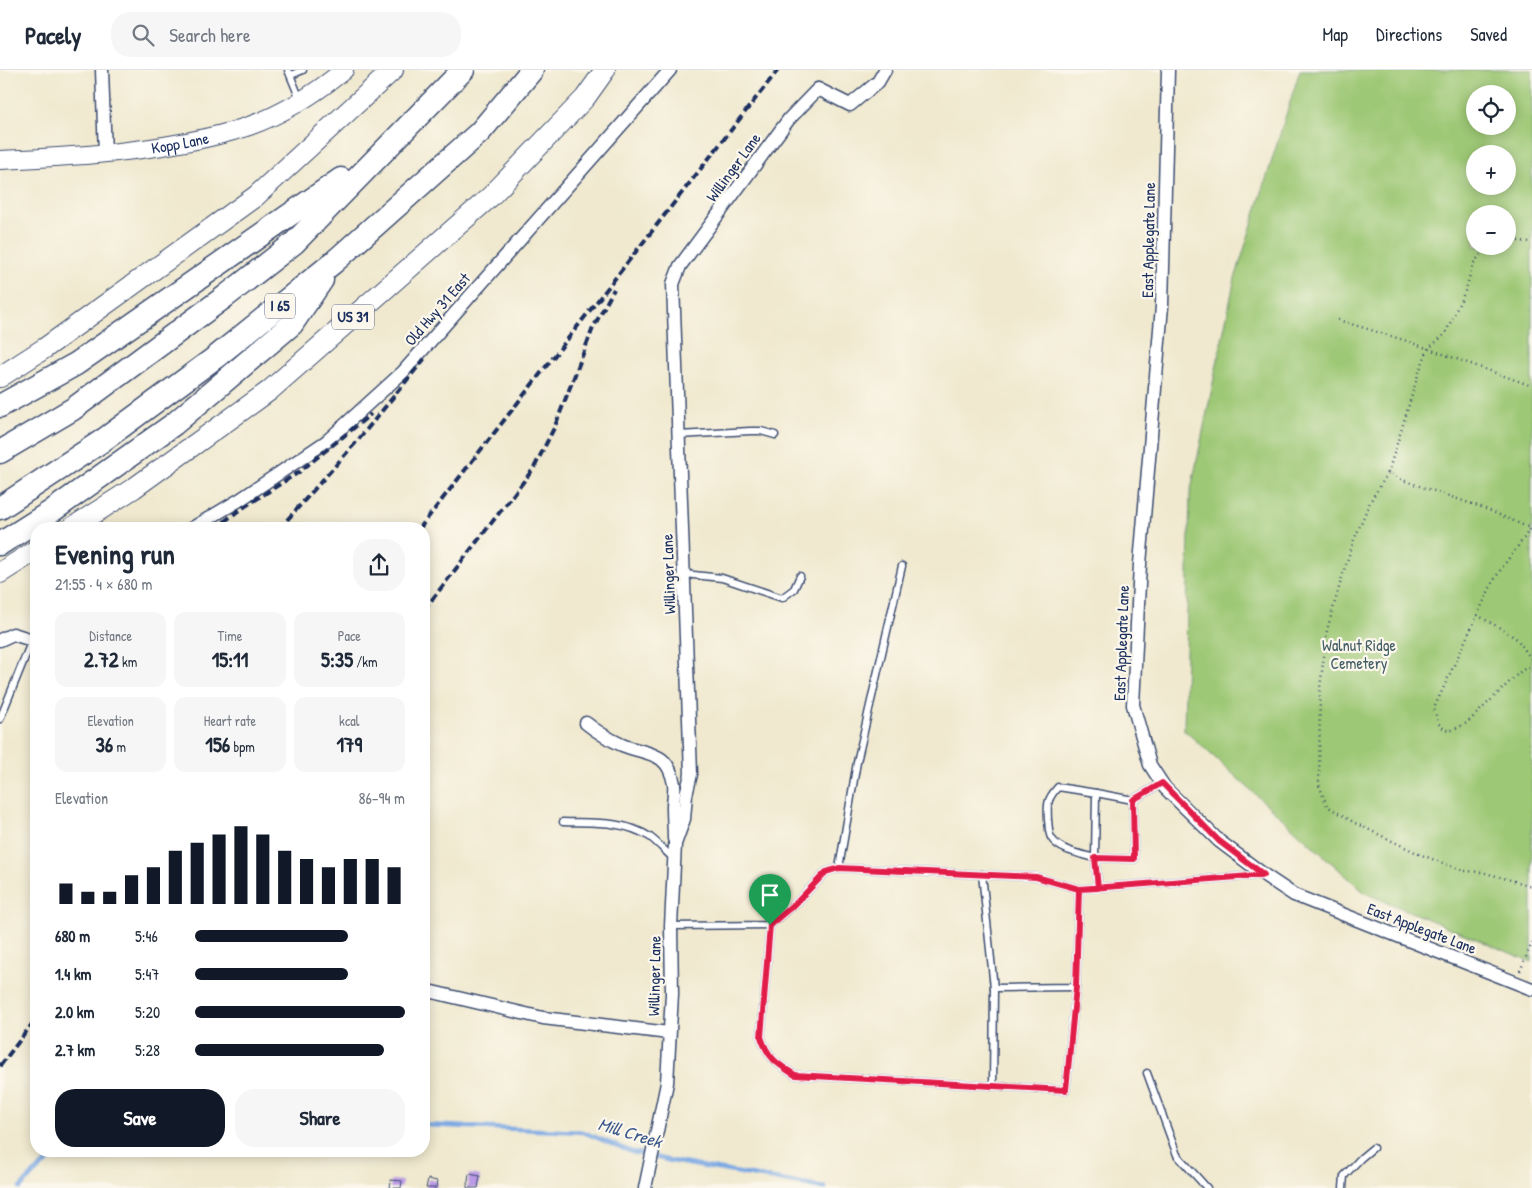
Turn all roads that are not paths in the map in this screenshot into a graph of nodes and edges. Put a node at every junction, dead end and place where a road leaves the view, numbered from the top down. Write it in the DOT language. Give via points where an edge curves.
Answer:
graph roads {
  1 [pos="102,70"];
  2 [pos="303,70"];
  3 [pos="344,70"];
  4 [pos="393,70"];
  5 [pos="463,70"];
  6 [pos="532,70"];
  7 [pos="605,70"];
  8 [pos="670,70"];
  9 [pos="884,70"];
  10 [pos="1168,70"];
  11 [pos="290,73"];
  12 [pos="300,100"];
  13 [pos="389,146"];
  14 [pos="105,155"];
  15 [pos="0,160"];
  16 [pos="334,262"];
  17 [pos="0,376"];
  18 [pos="0,406"];
  19 [pos="775,434"];
  20 [pos="679,435"];
  21 [pos="0,452"];
  22 [pos="0,508"];
  23 [pos="35,522"];
  24 [pos="81,522"];
  25 [pos="203,522"];
  26 [pos="30,525"];
  27 [pos="0,544"];
  28 [pos="30,554"];
  29 [pos="902,566"];
  30 [pos="0,573"];
  31 [pos="684,574"];
  32 [pos="800,576"];
  33 [pos="30,638"];
  34 [pos="0,640"];
  35 [pos="30,648"];
  36 [pos="0,719"];
  37 [pos="586,723"];
  38 [pos="1162,783"];
  39 [pos="1096,794"];
  40 [pos="1133,800"];
  41 [pos="563,822"];
  42 [pos="675,844"];
  43 [pos="1095,858"];
  44 [pos="674,859"];
  45 [pos="839,868"];
  46 [pos="982,874"];
  47 [pos="1264,875"];
  48 [pos="1098,888"];
  49 [pos="1079,889"];
  50 [pos="770,925"];
  51 [pos="671,926"];
  52 [pos="1076,987"];
  53 [pos="994,988"];
  54 [pos="1532,989"];
  55 [pos="430,991"];
  56 [pos="669,1033"];
  57 [pos="1147,1073"];
  58 [pos="993,1086"];
  59 [pos="1373,1148"];
  60 [pos="645,1188"];
  61 [pos="1208,1188"];
  62 [pos="1343,1188"];
  1 -- 14 [label="street"];
  2 -- 11 [label="lane"];
  3 -- 12 [label="street, Kopp Lane"];
  4 -- 17 [label="main road" via="256,196 45,348"];
  5 -- 13 [label="highway, I 65"];
  6 -- 16 [label="highway, I 65" via="480,132"];
  7 -- 24 [label="main road, US 31" via="585,98 490,197 269,391"];
  8 -- 25 [label="street, Old Hwy 31 East" via="403,372 327,441"];
  9 -- 20 [label="street, Willinger Lane" via="878,82 850,105 818,89 789,119 680,266 673,284"];
  10 -- 38 [label="street, East Applegate Lane" via="1162,306 1140,564 1133,705 1150,765"];
  11 -- 12 [label="lane"];
  12 -- 14 [label="street, Kopp Lane" via="249,126 206,138"];
  13 -- 18 [label="highway" via="76,364"];
  13 -- 21 [label="highway, I 65" via="294,243 73,409"];
  14 -- 15 [label="street, Kopp Lane"];
  16 -- 22 [label="highway, I 65" via="216,357 102,441"];
  16 -- 23 [label="highway" via="292,324 174,424"];
  19 -- 20 [label="lane" via="750,431"];
  20 -- 31 [label="street, Willinger Lane"];
  26 -- 27 [label="highway"];
  28 -- 30 [label="main road"];
  29 -- 45 [label="lane" via="857,762"];
  31 -- 32 [label="lane" via="722,578 782,598 794,589"];
  31 -- 42 [label="street, Willinger Lane" via="691,774 684,819"];
  33 -- 34 [label="street" via="13,634"];
  35 -- 36 [label="lane"];
  37 -- 42 [label="street" via="618,743 663,760 674,785"];
  38 -- 40 [label="lane"];
  38 -- 47 [label="street, East Applegate Lane" via="1219,841"];
  39 -- 40 [label="lane"];
  39 -- 43 [label="lane"];
  39 -- 43 [label="lane" via="1058,787 1047,804 1050,838 1065,849"];
  40 -- 43 [label="lane" via="1134,859"];
  41 -- 44 [label="lane" via="628,827 650,837"];
  42 -- 44 [label="street, Willinger Lane"];
  43 -- 48 [label="lane"];
  44 -- 51 [label="street, Willinger Lane"];
  45 -- 46 [label="lane"];
  45 -- 50 [label="lane" via="826,872"];
  46 -- 49 [label="lane" via="1036,877"];
  46 -- 53 [label="lane"];
  47 -- 48 [label="lane"];
  47 -- 54 [label="street, East Applegate Lane" via="1294,895"];
  48 -- 49 [label="lane"];
  49 -- 52 [label="lane"];
  50 -- 51 [label="lane"];
  50 -- 58 [label="lane" via="761,1037 766,1052 780,1066 795,1075"];
  51 -- 56 [label="street, Willinger Lane"];
  52 -- 53 [label="lane"];
  52 -- 58 [label="lane" via="1066,1090"];
  53 -- 58 [label="lane"];
  55 -- 56 [label="street" via="542,1018"];
  56 -- 60 [label="street, Willinger Lane" via="667,1083"];
  57 -- 61 [label="lane" via="1178,1155"];
  59 -- 62 [label="lane" via="1344,1176"];
}
